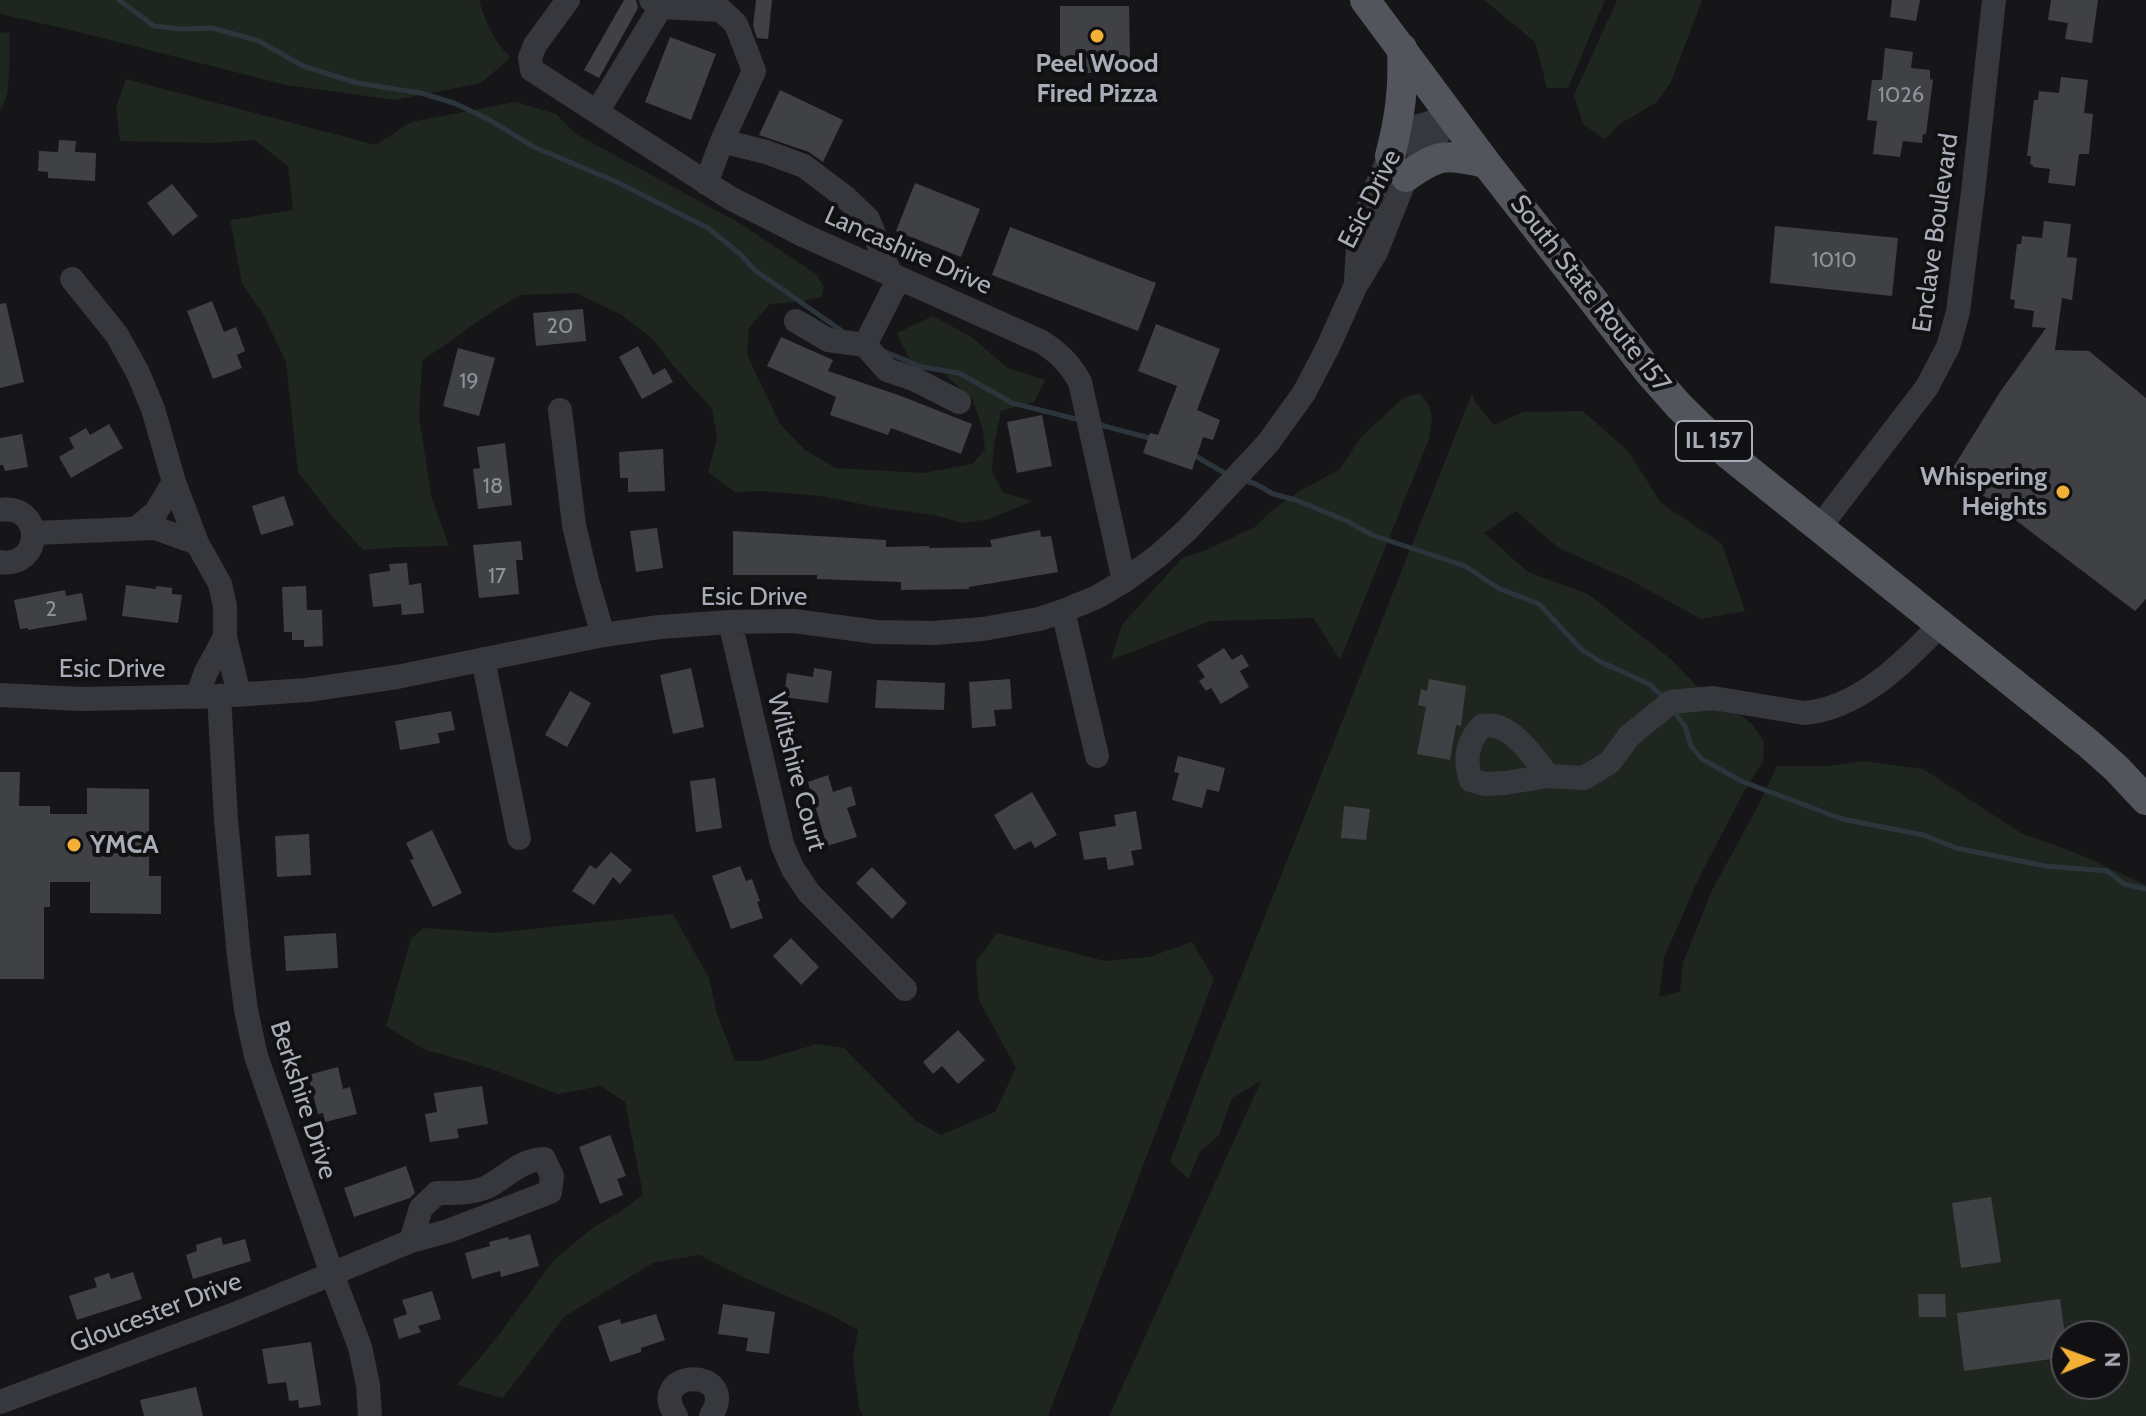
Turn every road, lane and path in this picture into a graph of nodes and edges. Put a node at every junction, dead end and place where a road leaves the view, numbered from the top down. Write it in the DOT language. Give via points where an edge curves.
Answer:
graph roads {
  1 [pos="568,0"];
  2 [pos="1365,0"];
  3 [pos="1994,0"];
  4 [pos="656,3"];
  5 [pos="1402,48"];
  6 [pos="597,112"];
  7 [pos="1452,116"];
  8 [pos="722,141"];
  9 [pos="1486,163"];
  10 [pos="1398,166"];
  11 [pos="706,183"];
  12 [pos="895,277"];
  13 [pos="72,279"];
  14 [pos="796,321"];
  15 [pos="865,345"];
  16 [pos="959,402"];
  17 [pos="560,410"];
  18 [pos="174,482"];
  19 [pos="0,510"];
  20 [pos="137,528"];
  21 [pos="1819,528"];
  22 [pos="34,533"];
  23 [pos="197,543"];
  24 [pos="0,562"];
  25 [pos="1124,581"];
  26 [pos="1063,611"];
  27 [pos="730,622"];
  28 [pos="1940,625"];
  29 [pos="603,635"];
  30 [pos="225,637"];
  31 [pos="483,659"];
  32 [pos="0,695"];
  33 [pos="218,696"];
  34 [pos="1097,756"];
  35 [pos="1548,776"];
  36 [pos="2146,800"];
  37 [pos="519,838"];
  38 [pos="905,989"];
  39 [pos="411,1241"];
  40 [pos="332,1274"];
  41 [pos="0,1402"];
  42 [pos="673,1415"];
  43 [pos="370,1416"];
  44 [pos="711,1416"];
  1 -- 6 [label="street, Lancashire Drive" via="535,45 532,70"];
  2 -- 5 [label="main road, South State Route 157 / IL 157"];
  3 -- 21 [label="street, Enclave Boulevard" via="1958,312 1948,347 1927,387"];
  4 -- 6 [label="street"];
  4 -- 8 [label="street" via="721,10 736,24 754,71"];
  5 -- 7 [label="main road, South State Route 157 / IL 157"];
  5 -- 10 [label="main road"];
  6 -- 11 [label="street, Lancashire Drive"];
  7 -- 9 [label="main road, South State Route 157 / IL 157"];
  7 -- 10 [label="street, Esic Drive"];
  8 -- 11 [label="street"];
  8 -- 12 [label="street" via="804,166 845,197 868,219"];
  9 -- 10 [label="main road" via="1437,157"];
  9 -- 21 [label="main road, South State Route 157 / IL 157" via="1679,406"];
  10 -- 25 [label="street, Esic Drive" via="1376,252 1304,393 1268,443 1187,530"];
  11 -- 12 [label="street, Lancashire Drive"];
  12 -- 15 [label="street"];
  12 -- 25 [label="street, Lancashire Drive" via="1042,342 1070,365 1080,382"];
  13 -- 18 [label="street, Berkshire Drive" via="117,335 138,373"];
  14 -- 15 [label="street" via="828,340"];
  15 -- 16 [label="street" via="887,370"];
  17 -- 29 [label="street" via="574,525"];
  18 -- 20 [label="street" via="156,512"];
  18 -- 23 [label="street, Berkshire Drive"];
  19 -- 22 [label="street" via="20,512"];
  20 -- 22 [label="street"];
  20 -- 23 [label="street" via="155,528"];
  21 -- 28 [label="main road, South State Route 157 / IL 157"];
  22 -- 24 [label="street" via="24,556"];
  23 -- 30 [label="street, Berkshire Drive" via="220,584"];
  25 -- 26 [label="street, Esic Drive"];
  26 -- 27 [label="street, Esic Drive" via="983,629 933,633 794,621"];
  26 -- 34 [label="street"];
  27 -- 29 [label="street, Esic Drive"];
  27 -- 38 [label="street, Wiltshire Court" via="782,844 793,869 809,893"];
  28 -- 35 [label="street" via="1872,687 1831,707 1804,713 1713,698 1671,702 1629,736 1610,762 1584,778"];
  28 -- 36 [label="main road, South State Route 157 / IL 157" via="2098,752"];
  29 -- 31 [label="street, Esic Drive"];
  30 -- 33 [label="street, Berkshire Drive"];
  30 -- 33 [label="street" via="206,672"];
  31 -- 33 [label="street, Esic Drive" via="307,690"];
  31 -- 37 [label="street"];
  32 -- 33 [label="street, Esic Drive"];
  33 -- 40 [label="street, Berkshire Drive" via="246,1010 261,1075"];
  39 -- 39 [label="street, Gloucester Drive" via="550,1192 552,1176 544,1159 532,1159 485,1188 437,1193 421,1208"];
  39 -- 40 [label="street, Gloucester Drive"];
  40 -- 41 [label="street, Gloucester Drive"];
  40 -- 43 [label="street, Berkshire Drive" via="360,1347"];
  42 -- 44 [label="street" via="674,1387 693,1378 713,1388 717,1401"];
}
